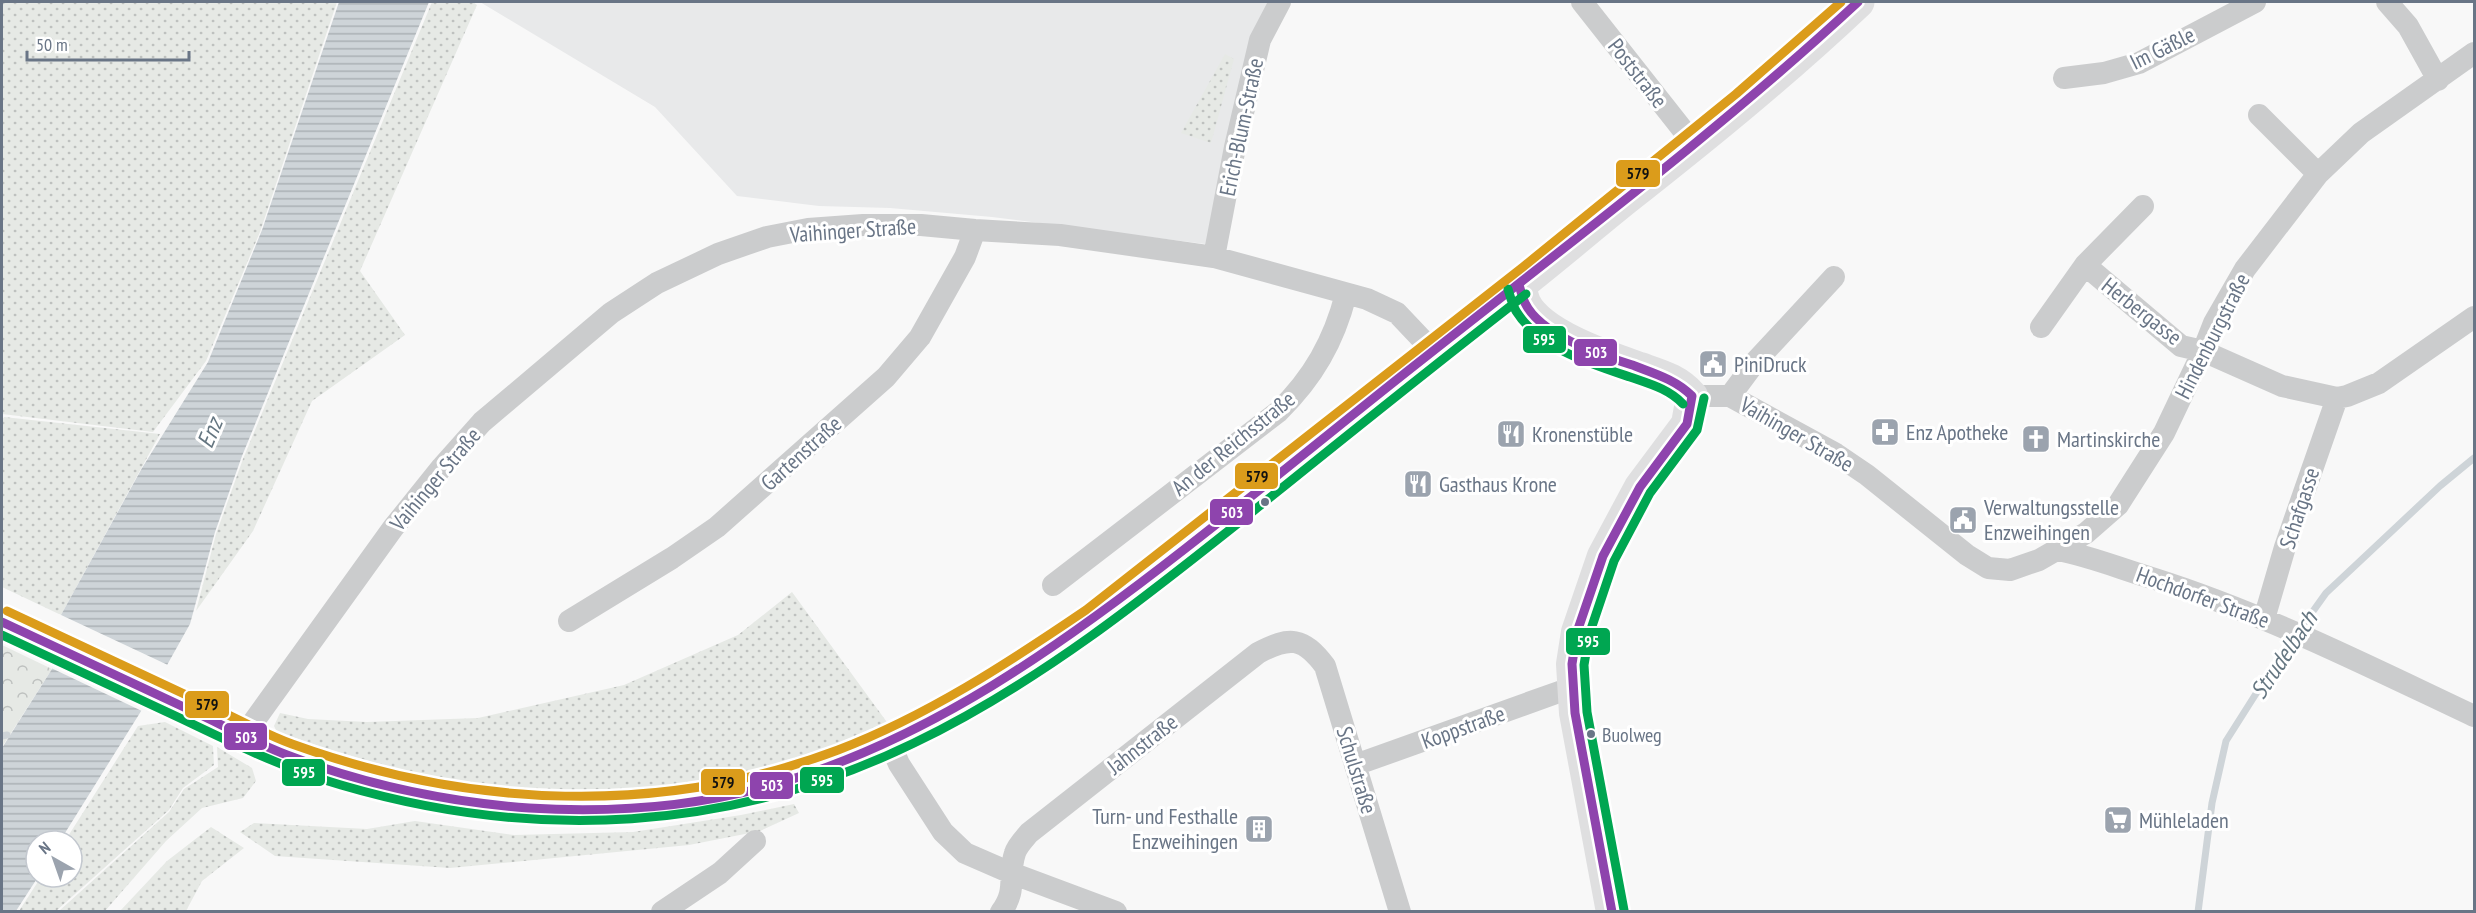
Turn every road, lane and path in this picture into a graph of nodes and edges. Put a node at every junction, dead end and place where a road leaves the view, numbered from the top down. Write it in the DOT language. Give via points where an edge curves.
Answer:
graph roads {
  1 [pos="1280,2"];
  2 [pos="1582,2"];
  3 [pos="1858,2"];
  4 [pos="2255,2"];
  5 [pos="2387,2"];
  6 [pos="2475,53"];
  7 [pos="2064,78"];
  8 [pos="2438,80"];
  9 [pos="2259,115"];
  10 [pos="1694,144"];
  11 [pos="2318,174"];
  12 [pos="2144,206"];
  13 [pos="975,230"];
  14 [pos="1214,258"];
  15 [pos="2085,265"];
  16 [pos="1834,277"];
  17 [pos="1520,285"];
  18 [pos="1346,294"];
  19 [pos="2475,317"];
  20 [pos="2042,327"];
  21 [pos="1433,351"];
  22 [pos="2204,351"];
  23 [pos="1692,396"];
  24 [pos="1730,396"];
  25 [pos="2337,398"];
  26 [pos="2058,550"];
  27 [pos="2010,570"];
  28 [pos="1053,585"];
  29 [pos="2264,619"];
  30 [pos="569,621"];
  31 [pos="2,622"];
  32 [pos="1296,641"];
  33 [pos="1572,691"];
  34 [pos="2475,716"];
  35 [pos="244,735"];
  36 [pos="889,741"];
  37 [pos="1355,765"];
  38 [pos="755,841"];
  39 [pos="1011,873"];
  40 [pos="663,912"];
  41 [pos="1001,912"];
  42 [pos="1116,912"];
  43 [pos="1401,912"];
  44 [pos="1612,912"];
  1 -- 14 [label="street, Erich-Blum-Straße" via="1260,40"];
  2 -- 10 [label="street, Poststraße"];
  3 -- 10 [label="main road"];
  4 -- 7 [label="street, Im Gäßle" via="2139,63"];
  5 -- 8 [label="street" via="2408,26"];
  6 -- 8 [label="street, Hindenburgstraße"];
  8 -- 11 [label="street, Hindenburgstraße" via="2361,133"];
  9 -- 11 [label="street"];
  10 -- 17 [label="main road"];
  11 -- 22 [label="street, Hindenburgstraße" via="2245,269 2214,323"];
  12 -- 15 [label="street, Herbergasse"];
  13 -- 14 [label="street, Vaihinger Straße" via="1060,235"];
  13 -- 30 [label="street, Gartenstraße" via="965,257 920,337 886,377 717,527"];
  13 -- 35 [label="street, Vaihinger Straße" via="863,225 767,237 717,254 657,282 611,313 483,422 442,467 393,528"];
  14 -- 18 [label="street, Vaihinger Straße"];
  15 -- 20 [label="street, Herbergasse"];
  15 -- 22 [label="street, Herbergasse" via="2181,346"];
  16 -- 24 [label="street" via="1756,361"];
  17 -- 21 [label="main road"];
  17 -- 23 [label="street" via="1532,312 1563,336 1586,349 1673,379"];
  18 -- 21 [label="street, Vaihinger Straße" via="1397,313"];
  18 -- 28 [label="street, An der Reichsstraße" via="1327,348 1295,396"];
  19 -- 25 [label="street" via="2379,383"];
  21 -- 36 [label="main road" via="1093,620 974,697"];
  22 -- 25 [label="street" via="2282,386"];
  22 -- 26 [label="street, Hindenburgstraße" via="2164,433 2118,506"];
  23 -- 24 [label="street, Vaihinger Straße"];
  23 -- 33 [label="street" via="1687,424 1640,487 1603,556 1577,632"];
  24 -- 27 [label="street, Vaihinger Straße" via="1867,475 1967,555 1988,568"];
  25 -- 29 [label="street, Schafgasse"];
  26 -- 27 [label="street, Hindenburgstraße"];
  26 -- 29 [label="street, Hochdorfer Straße" via="2091,556"];
  29 -- 34 [label="street, Hochdorfer Straße"];
  31 -- 35 [label="main road"];
  32 -- 37 [label="street, Schulstraße" via="1313,651 1325,666"];
  32 -- 39 [label="street, Jahnstraße" via="1276,643 1258,653 1029,833 1016,851"];
  33 -- 37 [label="street, Koppstraße" via="1559,692"];
  33 -- 44 [label="street"];
  35 -- 36 [label="main road" via="329,770 419,794 504,807 574,811 664,806 739,793 819,770"];
  36 -- 39 [label="street" via="899,764 955,845"];
  37 -- 43 [label="street, Schulstraße"];
  38 -- 40 [label="street" via="720,873"];
  39 -- 41 [label="street, Jahnstraße" via="1011,895"];
  39 -- 42 [label="street"];
}
